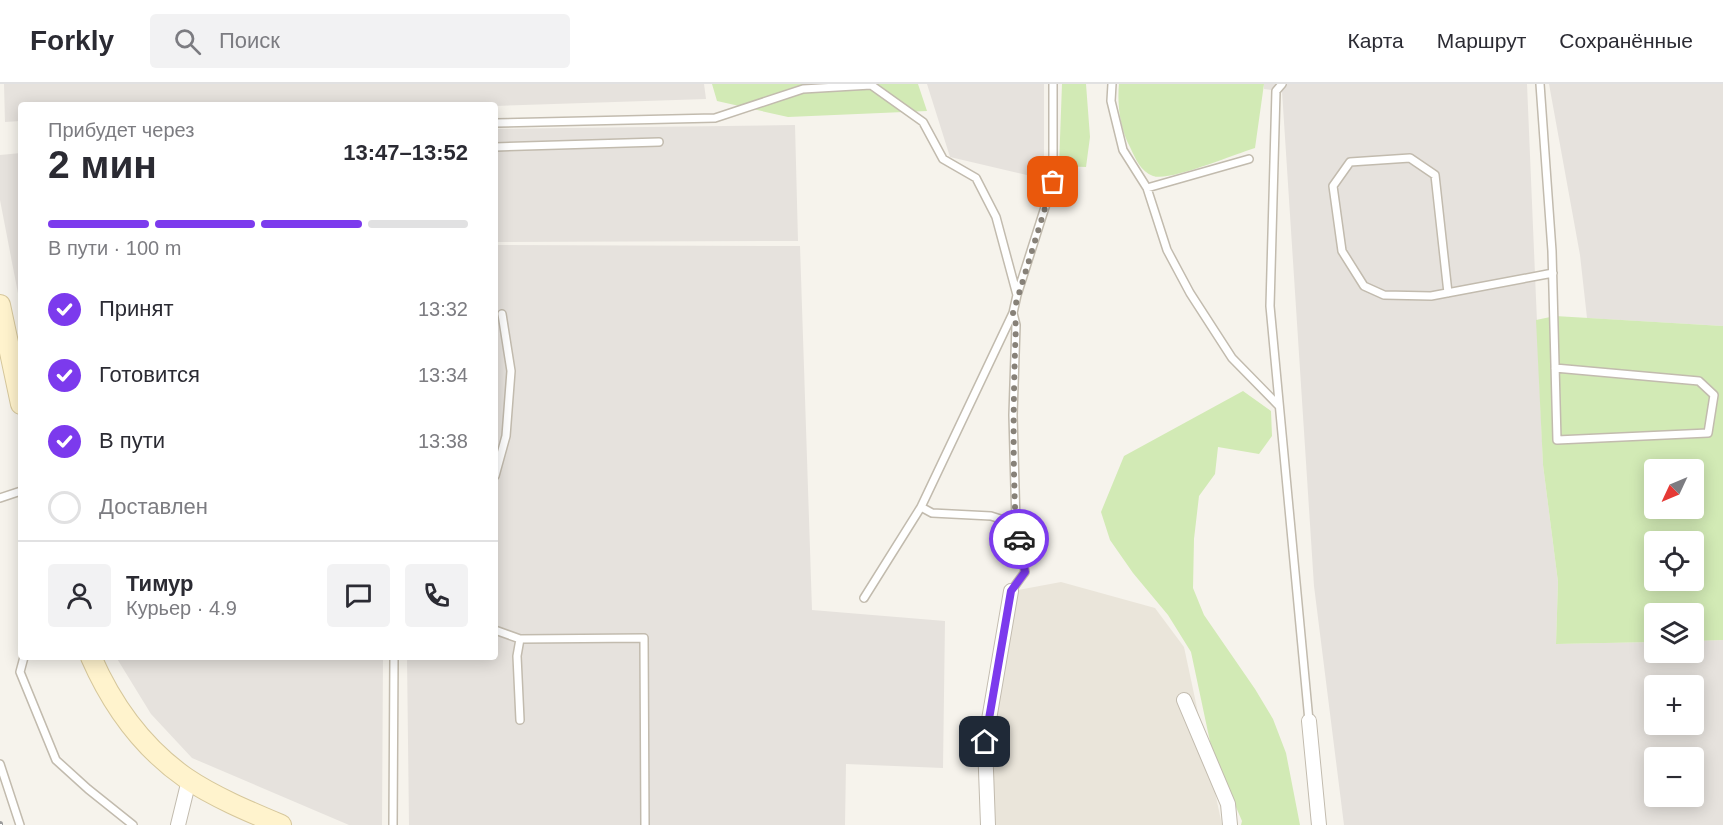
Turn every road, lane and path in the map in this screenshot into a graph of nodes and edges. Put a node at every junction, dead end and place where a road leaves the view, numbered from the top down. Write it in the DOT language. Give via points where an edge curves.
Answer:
graph roads {
  1 [pos="1053,84"];
  2 [pos="1112,84"];
  3 [pos="1282,84"];
  4 [pos="1540,84"];
  5 [pos="498,123"];
  6 [pos="658,142"];
  7 [pos="498,147"];
  8 [pos="1249,159"];
  9 [pos="1147,188"];
  10 [pos="1553,273"];
  11 [pos="1448,293"];
  12 [pos="1017,295"];
  13 [pos="0,305"];
  14 [pos="1013,313"];
  15 [pos="502,314"];
  16 [pos="1556,368"];
  17 [pos="18,390"];
  18 [pos="1279,406"];
  19 [pos="498,465"];
  20 [pos="18,492"];
  21 [pos="0,498"];
  22 [pos="921,507"];
  23 [pos="1016,524"];
  24 [pos="1011,591"];
  25 [pos="864,598"];
  26 [pos="498,631"];
  27 [pos="520,639"];
  28 [pos="23,660"];
  29 [pos="92,660"];
  30 [pos="394,660"];
  31 [pos="1184,700"];
  32 [pos="520,720"];
  33 [pos="1309,721"];
  34 [pos="0,764"];
  35 [pos="189,780"];
  36 [pos="20,825"];
  37 [pos="134,825"];
  38 [pos="178,825"];
  39 [pos="281,825"];
  40 [pos="393,825"];
  41 [pos="645,825"];
  42 [pos="988,825"];
  43 [pos="1230,825"];
  44 [pos="1319,825"];
  1 -- 12 [label="lane" via="1053,182"];
  2 -- 9 [label="lane" via="1111,101 1123,150"];
  3 -- 18 [label="lane" via="1276,91 1270,306"];
  4 -- 10 [label="lane"];
  5 -- 12 [label="lane" via="715,118 803,89 871,86 923,122 943,159 976,178 996,217"];
  6 -- 7 [label="lane"];
  8 -- 9 [label="lane"];
  9 -- 18 [label="lane" via="1167,250 1190,293 1232,358"];
  10 -- 11 [label="lane"];
  10 -- 16 [label="lane"];
  11 -- 11 [label="lane" via="1435,175 1410,158 1350,162 1333,186 1342,250 1364,286 1384,296"];
  12 -- 14 [label="lane"];
  13 -- 17 [label="main road"];
  14 -- 22 [label="lane"];
  14 -- 23 [label="lane"];
  15 -- 19 [label="lane" via="511,371 506,435"];
  16 -- 16 [label="lane" via="1557,440 1708,433 1714,396 1699,381"];
  18 -- 33 [label="lane"];
  20 -- 21 [label="lane"];
  22 -- 23 [label="lane" via="932,513 991,516"];
  22 -- 25 [label="lane"];
  23 -- 24 [label="lane" via="1025,572"];
  24 -- 42 [label="street" via="985,742"];
  26 -- 27 [label="lane"];
  27 -- 32 [label="lane"];
  27 -- 41 [label="lane" via="644,638"];
  28 -- 37 [label="lane" via="20,672 56,760"];
  29 -- 35 [label="main road" via="132,728"];
  30 -- 40 [label="lane"];
  31 -- 43 [label="street" via="1228,804"];
  33 -- 44 [label="street"];
  34 -- 36 [label="lane"];
  35 -- 38 [label="street"];
  35 -- 39 [label="main road"];
}
